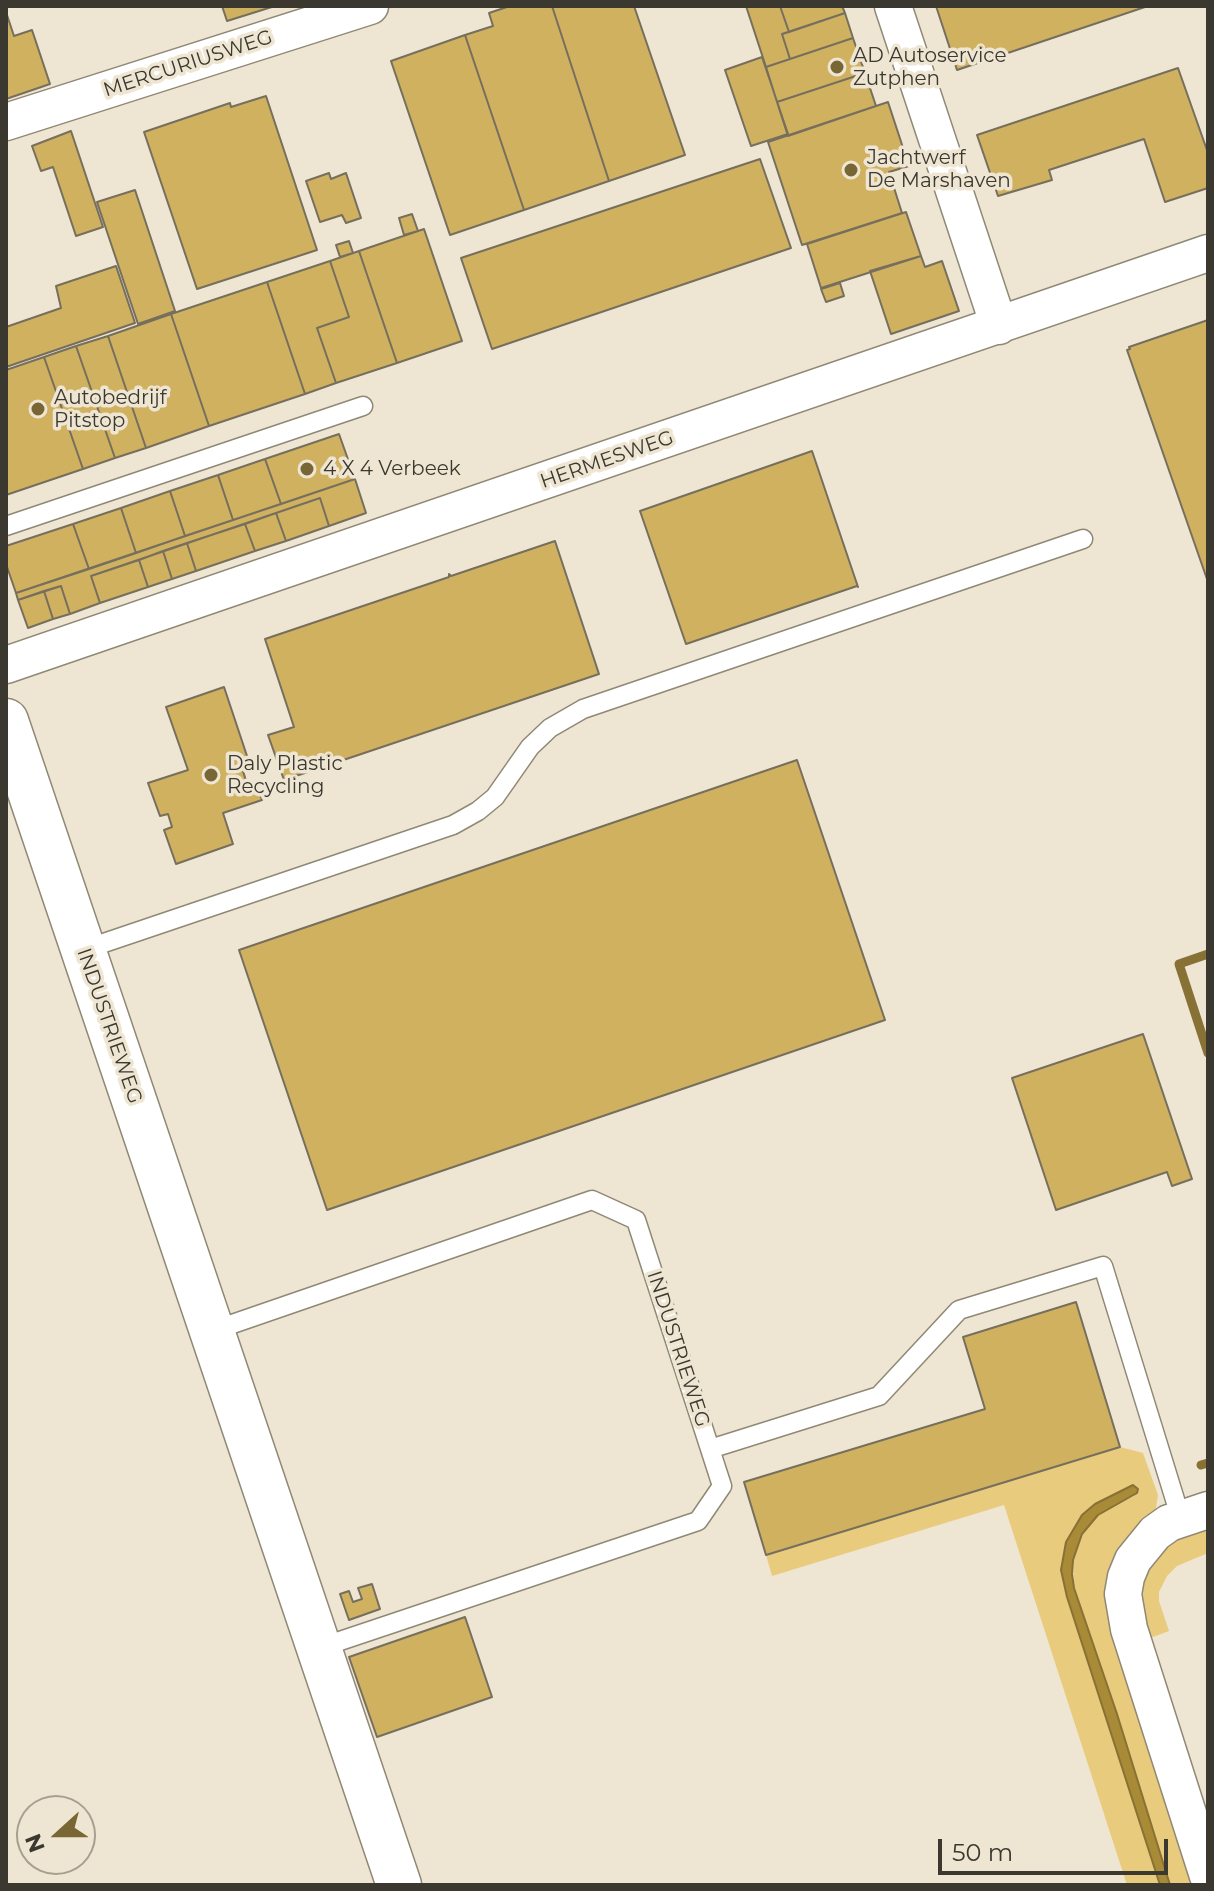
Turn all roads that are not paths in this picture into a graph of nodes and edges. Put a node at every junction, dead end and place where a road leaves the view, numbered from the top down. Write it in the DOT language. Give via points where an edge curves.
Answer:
graph roads {
  1 [pos="370,6"];
  2 [pos="893,6"];
  3 [pos="6,122"];
  4 [pos="1208,253"];
  5 [pos="999,326"];
  6 [pos="363,406"];
  7 [pos="6,526"];
  8 [pos="1083,539"];
  9 [pos="6,665"];
  10 [pos="6,721"];
  11 [pos="83,950"];
  12 [pos="212,1331"];
  13 [pos="710,1449"];
  14 [pos="1195,1514"];
  15 [pos="319,1648"];
  16 [pos="1208,1876"];
  17 [pos="399,1885"];
  1 -- 3 [label="street, MERCURIUSWEG"];
  2 -- 5 [label="street"];
  4 -- 5 [label="street, HERMESWEG"];
  5 -- 9 [label="street, HERMESWEG"];
  6 -- 7 [label="lane"];
  8 -- 11 [label="lane" via="583,709 550,728 495,797 453,825"];
  10 -- 11 [label="street, INDUSTRIEWEG"];
  11 -- 12 [label="street, INDUSTRIEWEG"];
  12 -- 13 [label="lane, INDUSTRIEWEG" via="592,1200 636,1220"];
  12 -- 15 [label="street, INDUSTRIEWEG"];
  13 -- 14 [label="lane" via="879,1396 959,1310 1103,1266"];
  13 -- 15 [label="lane, INDUSTRIEWEG" via="722,1486 698,1521"];
  14 -- 16 [label="street" via="1155,1533 1133,1560 1124,1612"];
  15 -- 17 [label="street, INDUSTRIEWEG"];
}
